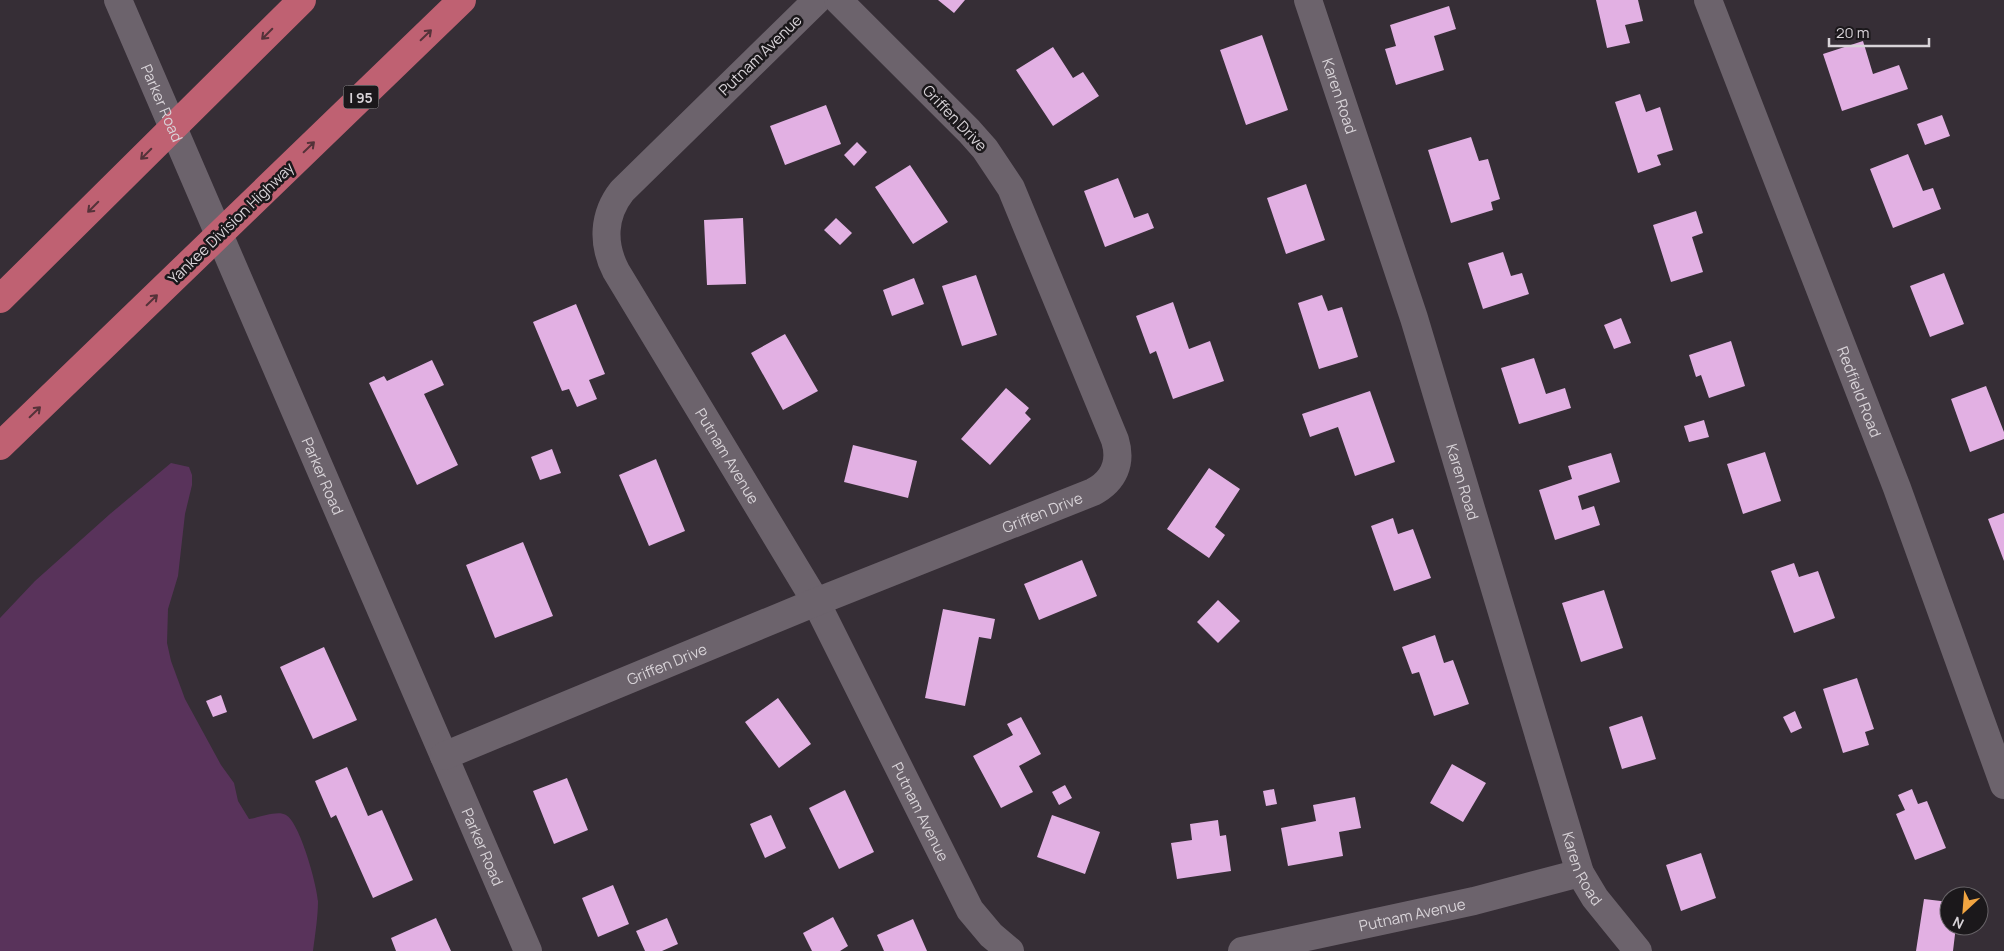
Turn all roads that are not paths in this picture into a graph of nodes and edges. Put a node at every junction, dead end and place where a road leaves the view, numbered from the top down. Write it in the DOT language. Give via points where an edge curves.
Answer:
graph roads {
  1 [pos="118,0"];
  2 [pos="302,0"];
  3 [pos="462,0"];
  4 [pos="817,0"];
  5 [pos="838,0"];
  6 [pos="1308,0"];
  7 [pos="1708,0"];
  8 [pos="0,299"];
  9 [pos="0,446"];
  10 [pos="816,602"];
  11 [pos="444,756"];
  12 [pos="2004,785"];
  13 [pos="1580,873"];
  14 [pos="528,951"];
  15 [pos="1010,951"];
  16 [pos="1242,951"];
  17 [pos="1638,951"];
  1 -- 11 [label="street, Parker Road"];
  2 -- 8 [label="highway, one-way"];
  9 -- 3 [label="highway, Yankee Division Highway / I 95, one-way"];
  4 -- 10 [label="street, Putnam Avenue" via="627,185 610,211 606,234 616,271"];
  5 -- 10 [label="street, Griffen Drive" via="969,131 999,168 1025,219 1115,440 1118,459 1108,482 1093,492"];
  6 -- 13 [label="street, Karen Road" via="1414,318"];
  7 -- 12 [label="street, Redfield Road" via="1897,488"];
  10 -- 11 [label="street, Griffen Drive"];
  10 -- 15 [label="street, Putnam Avenue" via="962,895 980,923"];
  11 -- 14 [label="street, Parker Road"];
  13 -- 16 [label="street, Putnam Avenue" via="1474,901"];
  13 -- 17 [label="street, Karen Road" via="1595,898"];
}
